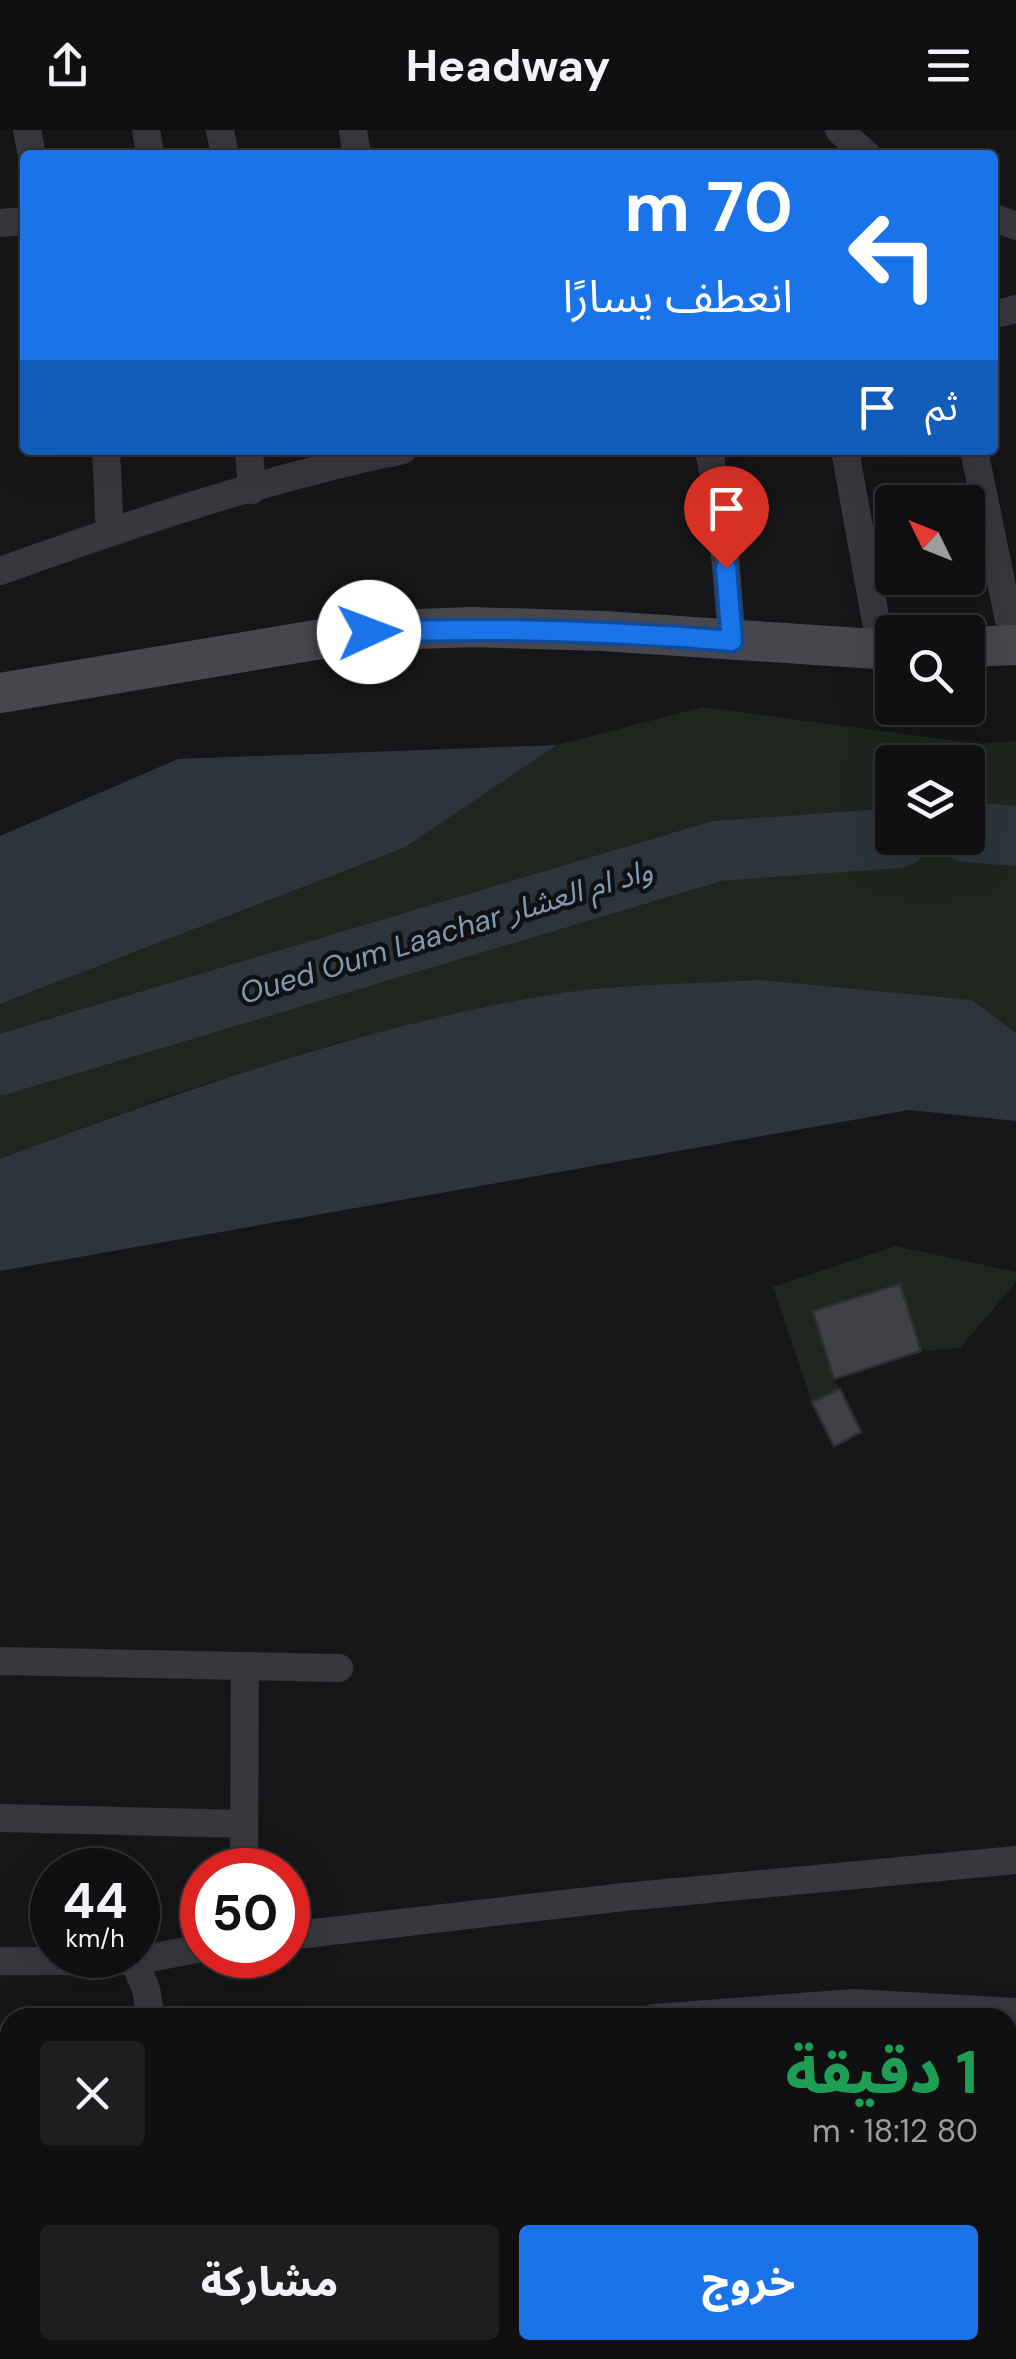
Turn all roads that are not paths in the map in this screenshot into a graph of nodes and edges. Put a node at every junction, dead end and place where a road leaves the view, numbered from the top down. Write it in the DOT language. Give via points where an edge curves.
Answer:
graph roads {
  1 [pos="840,130"];
  2 [pos="859,150"];
  3 [pos="106,455"];
  4 [pos="250,455"];
  5 [pos="378,455"];
  6 [pos="710,455"];
  7 [pos="847,455"];
  8 [pos="975,455"];
  9 [pos="252,490"];
  10 [pos="110,532"];
  11 [pos="0,571"];
  12 [pos="880,615"];
  13 [pos="732,641"];
  14 [pos="1015,645"];
  15 [pos="985,646"];
  16 [pos="875,649"];
  17 [pos="0,693"];
  18 [pos="0,1661"];
  19 [pos="245,1666"];
  20 [pos="339,1668"];
  21 [pos="0,1818"];
  22 [pos="244,1824"];
  23 [pos="244,1848"];
  24 [pos="1016,1860"];
  25 [pos="310,1933"];
  26 [pos="0,1961"];
  27 [pos="30,1961"];
  28 [pos="141,1978"];
  29 [pos="149,2008"];
  30 [pos="787,2008"];
  31 [pos="944,2008"];
  1 -- 2 [label="street"];
  3 -- 10 [label="street"];
  4 -- 9 [label="street"];
  5 -- 9 [label="street"];
  6 -- 13 [label="street"];
  7 -- 12 [label="street"];
  8 -- 14 [label="street"];
  9 -- 10 [label="street"];
  10 -- 11 [label="street"];
  13 -- 16 [label="main road"];
  13 -- 17 [label="main road" via="603,631 369,632"];
  14 -- 15 [label="main road"];
  18 -- 19 [label="street"];
  19 -- 20 [label="street"];
  19 -- 22 [label="street"];
  21 -- 22 [label="street"];
  22 -- 23 [label="street"];
  24 -- 25 [label="street"];
  26 -- 27 [label="street"];
  28 -- 29 [label="street"];
  30 -- 31 [label="street"];
}
